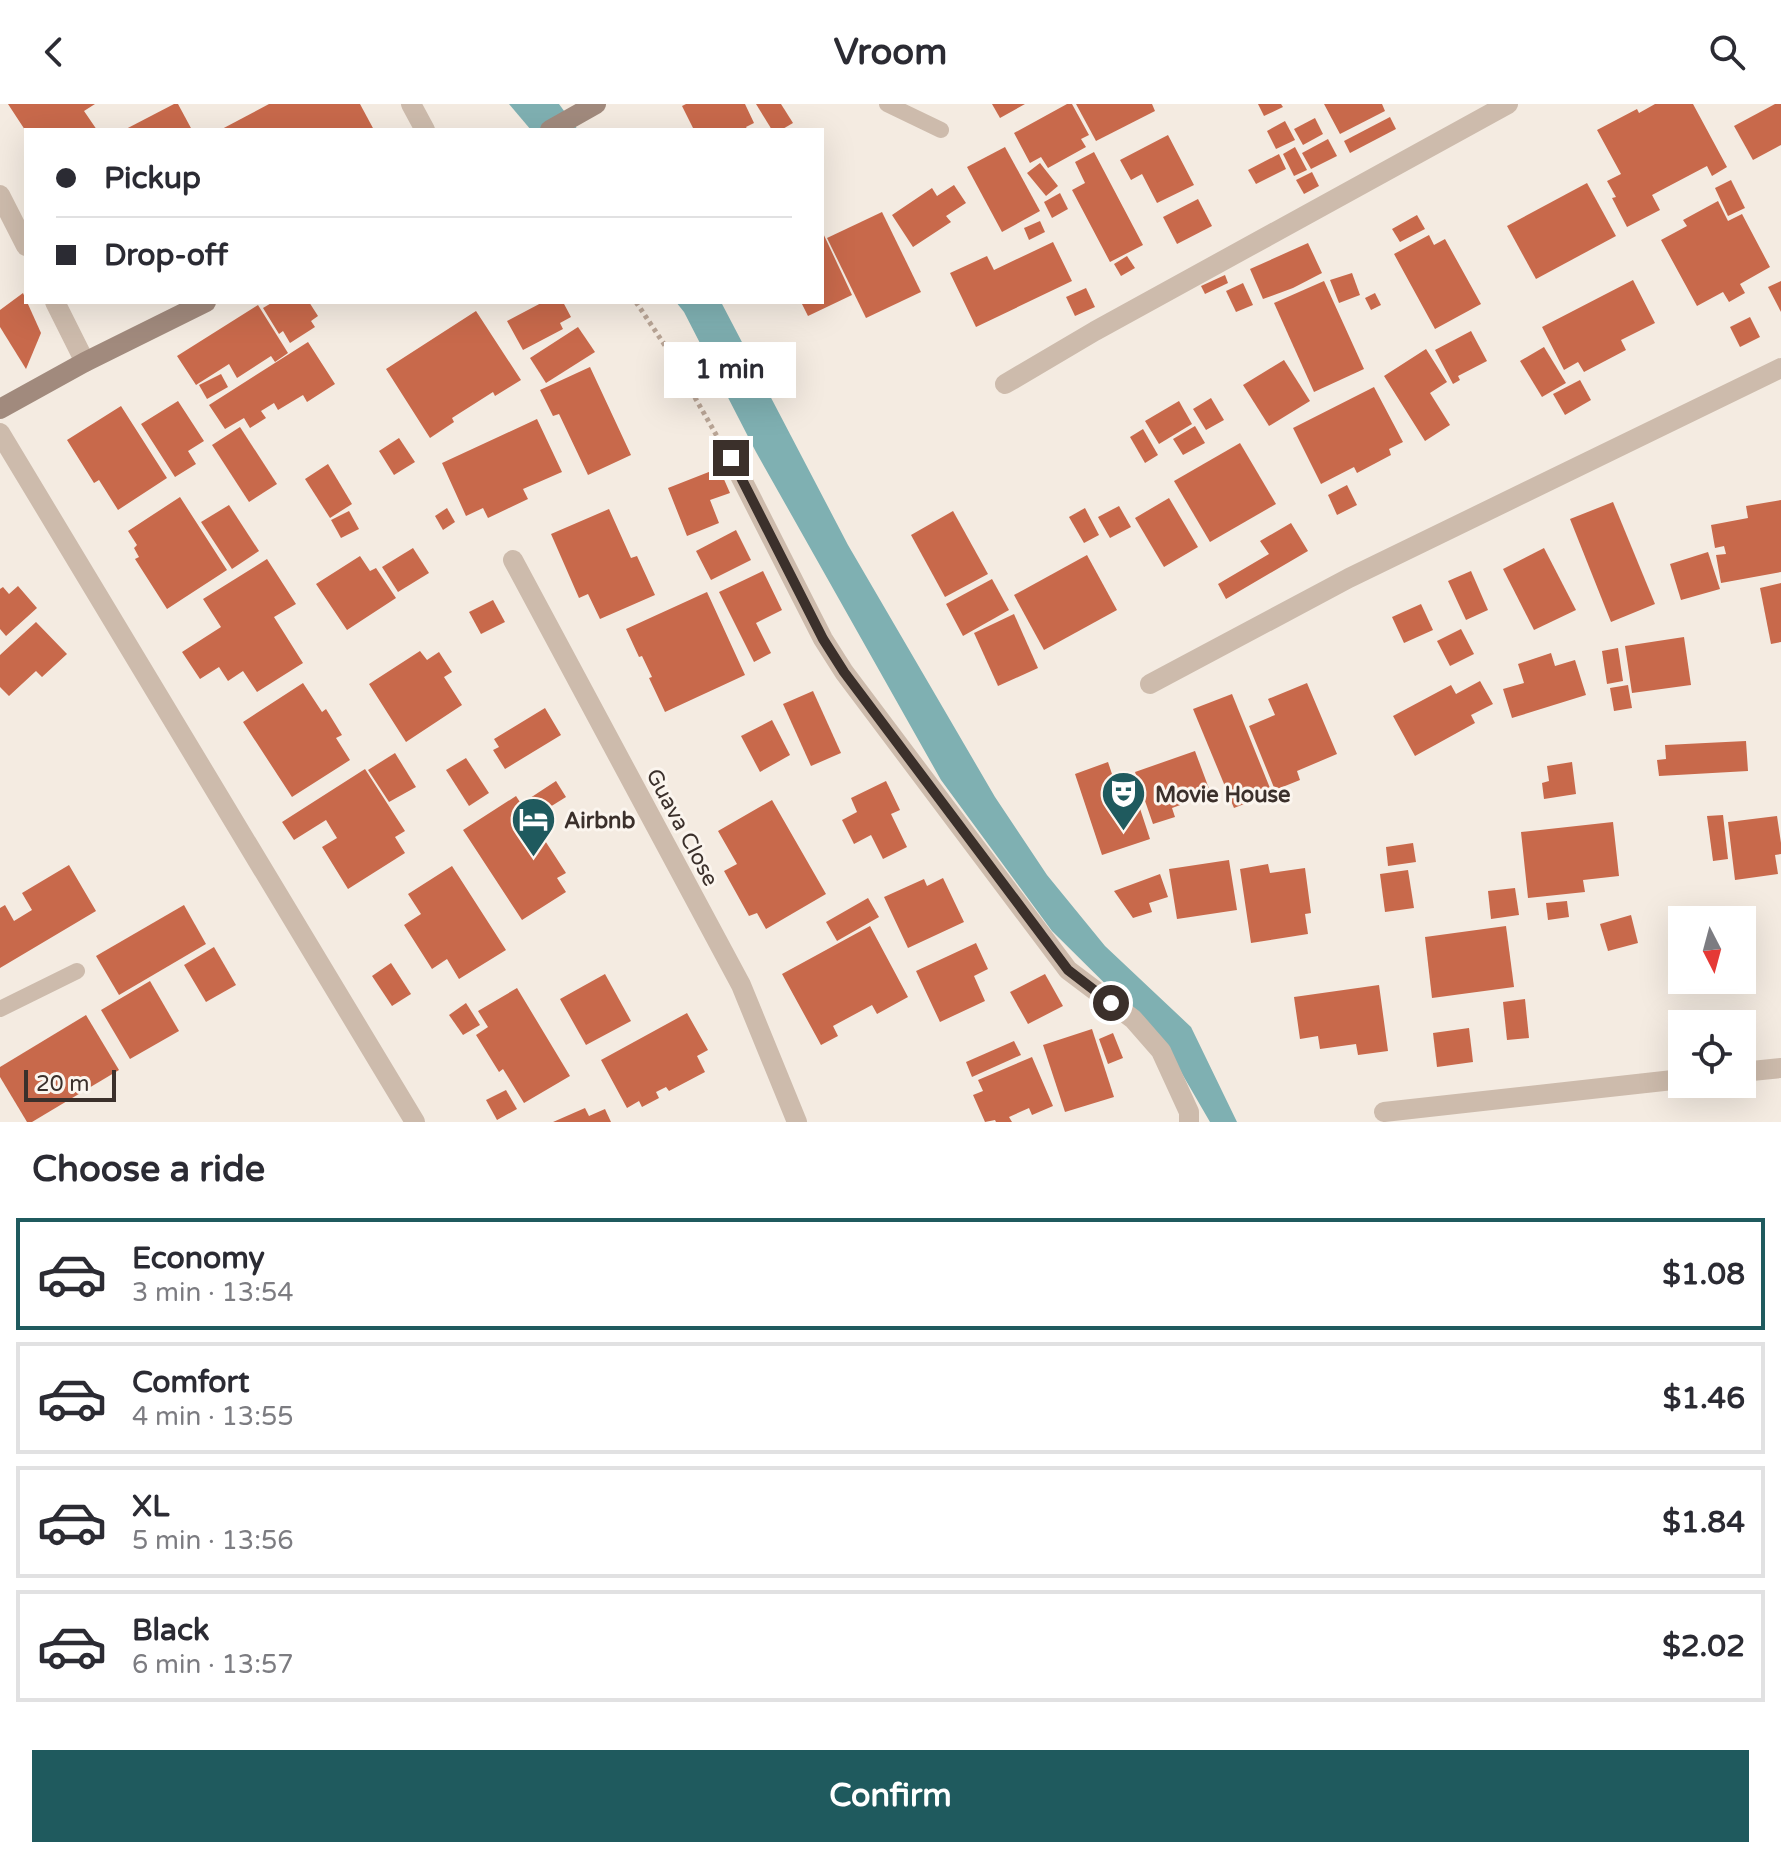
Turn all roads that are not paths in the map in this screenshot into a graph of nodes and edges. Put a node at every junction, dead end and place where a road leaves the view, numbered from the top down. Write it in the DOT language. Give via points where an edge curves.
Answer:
graph roads {
  1 [pos="411,104"];
  2 [pos="596,104"];
  3 [pos="887,104"];
  4 [pos="1494,107"];
  5 [pos="424,128"];
  6 [pos="554,128"];
  7 [pos="941,130"];
  8 [pos="0,195"];
  9 [pos="24,242"];
  10 [pos="56,304"];
  11 [pos="202,304"];
  12 [pos="85,362"];
  13 [pos="1781,368"];
  14 [pos="1005,384"];
  15 [pos="0,409"];
  16 [pos="0,433"];
  17 [pos="731,458"];
  18 [pos="513,560"];
  19 [pos="1150,684"];
  20 [pos="77,971"];
  21 [pos="0,1009"];
  22 [pos="1781,1068"];
  23 [pos="1756,1071"];
  24 [pos="1668,1081"];
  25 [pos="1384,1112"];
  26 [pos="415,1122"];
  27 [pos="797,1122"];
  28 [pos="1189,1122"];
  1 -- 5 [label="street"];
  2 -- 6 [label="street"];
  3 -- 7 [label="lane"];
  4 -- 14 [label="street"];
  8 -- 9 [label="street"];
  10 -- 12 [label="street"];
  11 -- 12 [label="street"];
  12 -- 15 [label="street"];
  13 -- 19 [label="street" via="1349,578"];
  16 -- 26 [label="street"];
  17 -- 28 [label="street" via="844,672 1068,970 1133,1019 1161,1051"];
  18 -- 27 [label="street, Guava Close" via="741,985"];
  20 -- 21 [label="lane"];
  22 -- 23 [label="street"];
  24 -- 25 [label="street"];
}
